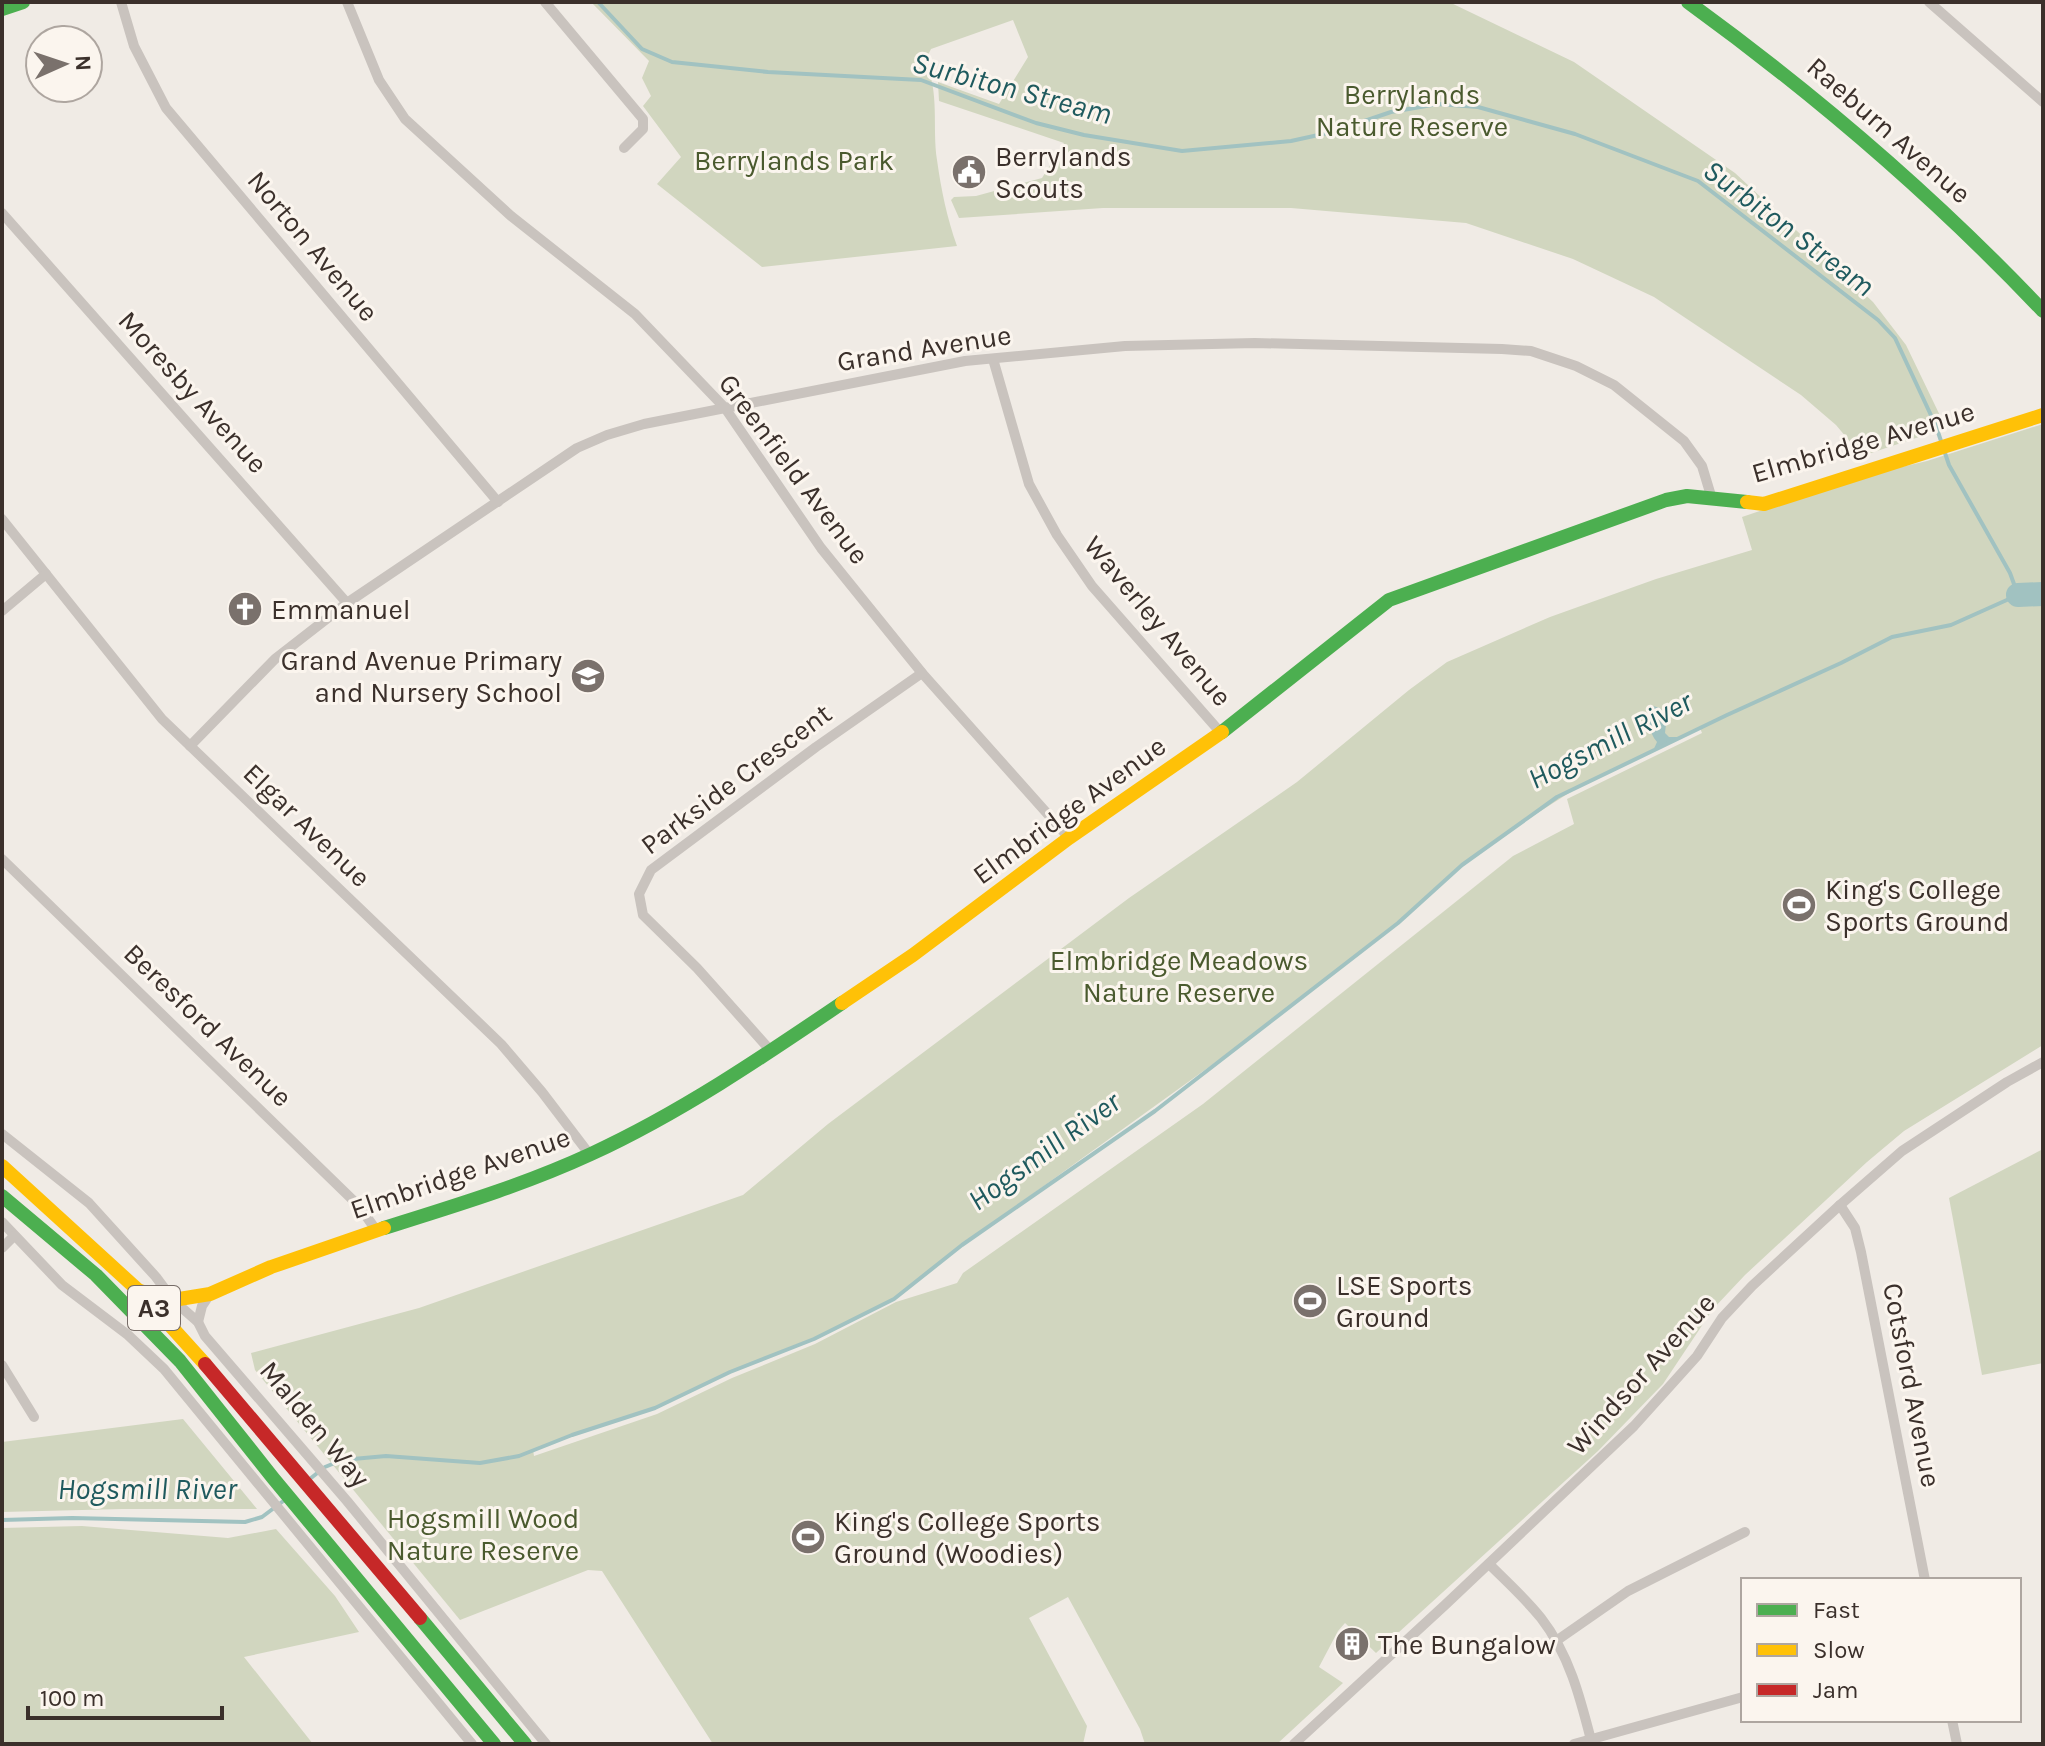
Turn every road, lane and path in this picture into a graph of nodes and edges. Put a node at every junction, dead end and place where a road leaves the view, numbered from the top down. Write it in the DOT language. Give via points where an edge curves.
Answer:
graph roads {
  1 [pos="23,2"];
  2 [pos="121,2"];
  3 [pos="347,2"];
  4 [pos="545,2"];
  5 [pos="1688,2"];
  6 [pos="1929,2"];
  7 [pos="2,9"];
  8 [pos="2043,102"];
  9 [pos="624,148"];
  10 [pos="2,213"];
  11 [pos="2043,311"];
  12 [pos="993,359"];
  13 [pos="725,408"];
  14 [pos="2043,415"];
  15 [pos="1712,499"];
  16 [pos="498,502"];
  17 [pos="2,519"];
  18 [pos="46,574"];
  19 [pos="347,603"];
  20 [pos="2,611"];
  21 [pos="922,673"];
  22 [pos="1221,733"];
  23 [pos="190,746"];
  24 [pos="1069,838"];
  25 [pos="2,859"];
  26 [pos="771,1051"];
  27 [pos="2043,1062"];
  28 [pos="2,1134"];
  29 [pos="590,1155"];
  30 [pos="2,1166"];
  31 [pos="2,1196"];
  32 [pos="1840,1205"];
  33 [pos="2,1222"];
  34 [pos="376,1230"];
  35 [pos="14,1236"];
  36 [pos="2,1248"];
  37 [pos="139,1291"];
  38 [pos="210,1294"];
  39 [pos="173,1300"];
  40 [pos="198,1322"];
  41 [pos="2,1365"];
  42 [pos="34,1417"];
  43 [pos="268,1482"];
  44 [pos="1745,1532"];
  45 [pos="1489,1564"];
  46 [pos="1925,1578"];
  47 [pos="1556,1641"];
  48 [pos="1741,1697"];
  49 [pos="1952,1722"];
  50 [pos="1591,1740"];
  51 [pos="472,1744"];
  52 [pos="494,1744"];
  53 [pos="525,1744"];
  54 [pos="546,1744"];
  55 [pos="1294,1744"];
  56 [pos="1574,1744"];
  57 [pos="1957,1744"];
  1 -- 7 [label="main road"];
  2 -- 16 [label="street, Norton Avenue" via="134,46 166,108"];
  3 -- 13 [label="street, Greenfield Avenue" via="379,80 405,119 511,216 635,314"];
  4 -- 9 [label="street" via="643,119 643,129"];
  5 -- 11 [label="main road, Raeburn Avenue" via="1846,123 1953,219"];
  6 -- 8 [label="street"];
  10 -- 19 [label="street, Moresby Avenue"];
  12 -- 13 [label="street, Grand Avenue"];
  12 -- 15 [label="street, Grand Avenue" via="1125,346 1255,343 1531,351 1614,385 1647,410 1684,441 1702,466"];
  12 -- 22 [label="street, Waverley Avenue" via="1029,484 1057,535 1092,586"];
  13 -- 16 [label="street, Grand Avenue" via="607,435 577,448"];
  13 -- 21 [label="street, Greenfield Avenue" via="821,548"];
  14 -- 15 [label="main road, Elmbridge Avenue" via="1764,504"];
  15 -- 22 [label="main road, Elmbridge Avenue" via="1666,500 1389,600"];
  16 -- 19 [label="street, Grand Avenue"];
  17 -- 18 [label="street, Elgar Avenue"];
  18 -- 20 [label="street"];
  18 -- 23 [label="street, Elgar Avenue" via="162,719"];
  19 -- 23 [label="street, Grand Avenue" via="275,659"];
  21 -- 24 [label="street, Greenfield Avenue"];
  21 -- 26 [label="street, Parkside Crescent" via="651,870 639,894 643,915"];
  22 -- 24 [label="main road, Elmbridge Avenue"];
  23 -- 29 [label="street, Elgar Avenue" via="501,1044"];
  24 -- 26 [label="main road, Elmbridge Avenue" via="913,955"];
  25 -- 34 [label="street, Beresford Avenue" via="337,1184"];
  26 -- 29 [label="main road, Elmbridge Avenue" via="655,1123"];
  27 -- 32 [label="street, Windsor Avenue" via="1902,1151"];
  28 -- 39 [label="street, Malden Way" via="89,1203"];
  29 -- 34 [label="main road, Elmbridge Avenue" via="516,1186"];
  30 -- 37 [label="main road, A3"];
  31 -- 43 [label="main road, A3" via="96,1275 170,1350"];
  32 -- 45 [label="street, Windsor Avenue" via="1722,1318 1697,1356 1634,1426"];
  32 -- 46 [label="street, Cotsford Avenue" via="1855,1228 1861,1252"];
  33 -- 35 [label="street"];
  34 -- 38 [label="main road, Elmbridge Avenue"];
  35 -- 36 [label="street"];
  35 -- 43 [label="street" via="62,1285 164,1369"];
  37 -- 39 [label="main road, Elmbridge Avenue"];
  37 -- 53 [label="main road, Malden Way / A3" via="292,1464"];
  38 -- 39 [label="main road, Elmbridge Avenue"];
  38 -- 40 [label="street"];
  39 -- 40 [label="street, Malden Way"];
  40 -- 54 [label="street, Malden Way"];
  41 -- 42 [label="street"];
  43 -- 51 [label="street" via="371,1624"];
  43 -- 52 [label="main road, A3" via="316,1530"];
  44 -- 47 [label="street" via="1628,1591"];
  45 -- 47 [label="street" via="1540,1616"];
  45 -- 55 [label="street, Windsor Avenue"];
  47 -- 50 [label="street" via="1569,1665"];
  48 -- 50 [label="street"];
  49 -- 57 [label="street"];
  50 -- 56 [label="street"];
}
